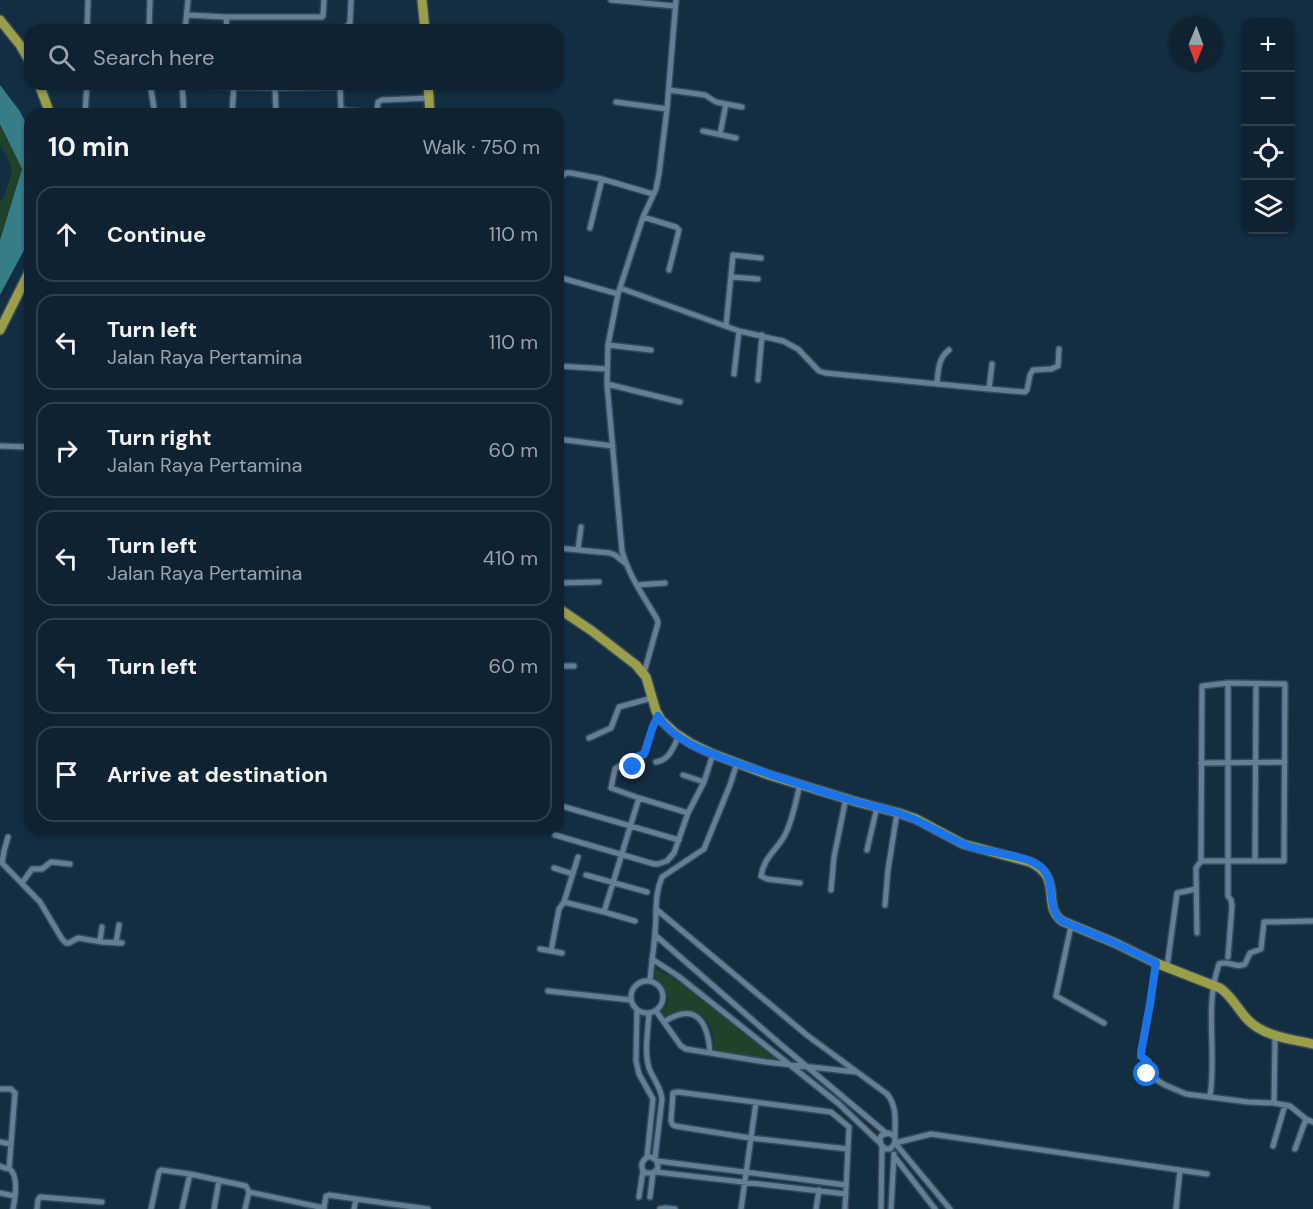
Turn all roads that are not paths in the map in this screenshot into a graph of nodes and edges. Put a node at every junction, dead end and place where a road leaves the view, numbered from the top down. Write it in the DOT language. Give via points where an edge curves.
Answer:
graph roads {
  1 [pos="88,0"];
  2 [pos="150,0"];
  3 [pos="188,0"];
  4 [pos="324,0"];
  5 [pos="351,0"];
  6 [pos="422,0"];
  7 [pos="611,0"];
  8 [pos="676,3"];
  9 [pos="187,15"];
  10 [pos="226,17"];
  11 [pos="0,20"];
  12 [pos="87,24"];
  13 [pos="149,24"];
  14 [pos="186,24"];
  15 [pos="227,24"];
  16 [pos="349,24"];
  17 [pos="424,24"];
  18 [pos="24,52"];
  19 [pos="41,90"];
  20 [pos="87,90"];
  21 [pos="151,90"];
  22 [pos="182,90"];
  23 [pos="234,90"];
  24 [pos="275,90"];
  25 [pos="340,90"];
  26 [pos="428,90"];
  27 [pos="669,90"];
  28 [pos="429,98"];
  29 [pos="616,102"];
  30 [pos="726,104"];
  31 [pos="742,107"];
  32 [pos="48,108"];
  33 [pos="85,108"];
  34 [pos="154,108"];
  35 [pos="184,108"];
  36 [pos="232,108"];
  37 [pos="276,108"];
  38 [pos="341,108"];
  39 [pos="377,108"];
  40 [pos="430,108"];
  41 [pos="667,109"];
  42 [pos="703,130"];
  43 [pos="720,134"];
  44 [pos="736,138"];
  45 [pos="564,174"];
  46 [pos="602,179"];
  47 [pos="653,194"];
  48 [pos="643,217"];
  49 [pos="590,228"];
  50 [pos="761,258"];
  51 [pos="669,270"];
  52 [pos="731,277"];
  53 [pos="564,278"];
  54 [pos="758,279"];
  55 [pos="24,282"];
  56 [pos="619,291"];
  57 [pos="726,326"];
  58 [pos="0,330"];
  59 [pos="739,331"];
  60 [pos="762,335"];
  61 [pos="608,345"];
  62 [pos="1059,349"];
  63 [pos="651,350"];
  64 [pos="949,350"];
  65 [pos="992,364"];
  66 [pos="564,366"];
  67 [pos="607,369"];
  68 [pos="734,374"];
  69 [pos="758,380"];
  70 [pos="607,384"];
  71 [pos="937,384"];
  72 [pos="989,389"];
  73 [pos="680,402"];
  74 [pos="564,440"];
  75 [pos="0,446"];
  76 [pos="613,446"];
  77 [pos="24,447"];
  78 [pos="581,527"];
  79 [pos="564,548"];
  80 [pos="578,549"];
  81 [pos="626,563"];
  82 [pos="600,582"];
  83 [pos="564,583"];
  84 [pos="665,583"];
  85 [pos="637,585"];
  86 [pos="564,612"];
  87 [pos="564,666"];
  88 [pos="574,666"];
  89 [pos="644,673"];
  90 [pos="1228,683"];
  91 [pos="1256,684"];
  92 [pos="652,698"];
  93 [pos="658,716"];
  94 [pos="679,736"];
  95 [pos="589,738"];
  96 [pos="713,754"];
  97 [pos="656,762"];
  98 [pos="1256,762"];
  99 [pos="1285,762"];
  100 [pos="737,763"];
  101 [pos="1201,763"];
  102 [pos="1229,763"];
  103 [pos="682,775"];
  104 [pos="704,782"];
  105 [pos="800,784"];
  106 [pos="639,798"];
  107 [pos="846,798"];
  108 [pos="564,807"];
  109 [pos="877,807"];
  110 [pos="688,813"];
  111 [pos="897,813"];
  112 [pos="631,826"];
  113 [pos="555,835"];
  114 [pos="8,837"];
  115 [pos="679,840"];
  116 [pos="867,850"];
  117 [pos="622,855"];
  118 [pos="578,857"];
  119 [pos="1201,861"];
  120 [pos="1228,861"];
  121 [pos="1255,861"];
  122 [pos="1,862"];
  123 [pos="70,864"];
  124 [pos="554,868"];
  125 [pos="573,874"];
  126 [pos="586,875"];
  127 [pos="22,883"];
  128 [pos="613,883"];
  129 [pos="800,883"];
  130 [pos="1196,889"];
  131 [pos="831,890"];
  132 [pos="647,892"];
  133 [pos="564,902"];
  134 [pos="885,905"];
  135 [pos="656,909"];
  136 [pos="603,912"];
  137 [pos="635,921"];
  138 [pos="1313,921"];
  139 [pos="119,925"];
  140 [pos="1071,926"];
  141 [pos="102,927"];
  142 [pos="1197,933"];
  143 [pos="655,935"];
  144 [pos="100,941"];
  145 [pos="540,949"];
  146 [pos="551,951"];
  147 [pos="562,953"];
  148 [pos="1228,957"];
  149 [pos="652,959"];
  150 [pos="1156,963"];
  151 [pos="689,966"];
  152 [pos="1167,967"];
  153 [pos="678,976"];
  154 [pos="650,981"];
  155 [pos="1213,985"];
  156 [pos="548,991"];
  157 [pos="631,1000"];
  158 [pos="637,1010"];
  159 [pos="652,1012"];
  160 [pos="664,1022"];
  161 [pos="1104,1023"];
  162 [pos="1275,1036"];
  163 [pos="1313,1044"];
  164 [pos="710,1053"];
  165 [pos="790,1065"];
  166 [pos="808,1067"];
  167 [pos="857,1072"];
  168 [pos="0,1089"];
  169 [pos="1210,1096"];
  170 [pos="756,1102"];
  171 [pos="1274,1103"];
  172 [pos="1285,1105"];
  173 [pos="1306,1119"];
  174 [pos="1313,1122"];
  175 [pos="886,1133"];
  176 [pos="750,1138"];
  177 [pos="0,1142"];
  178 [pos="894,1142"];
  179 [pos="11,1144"];
  180 [pos="881,1145"];
  181 [pos="1273,1146"];
  182 [pos="848,1149"];
  183 [pos="1295,1149"];
  184 [pos="894,1156"];
  185 [pos="646,1157"];
  186 [pos="656,1160"];
  187 [pos="0,1166"];
  188 [pos="9,1169"];
  189 [pos="643,1170"];
  190 [pos="1180,1170"];
  191 [pos="906,1171"];
  192 [pos="654,1172"];
  193 [pos="746,1173"];
  194 [pos="190,1174"];
  195 [pos="1206,1174"];
  196 [pos="892,1178"];
  197 [pos="219,1180"];
  198 [pos="745,1182"];
  199 [pos="846,1185"];
  200 [pos="819,1190"];
  201 [pos="249,1192"];
  202 [pos="0,1193"];
  203 [pos="846,1194"];
  204 [pos="15,1196"];
  205 [pos="639,1197"];
  206 [pos="650,1197"];
  207 [pos="356,1199"];
  208 [pos="102,1202"];
  209 [pos="386,1207"];
  210 [pos="324,1208"];
  211 [pos="416,1208"];
  212 [pos="14,1209"];
  213 [pos="37,1209"];
  214 [pos="151,1209"];
  215 [pos="182,1209"];
  216 [pos="214,1209"];
  217 [pos="246,1209"];
  218 [pos="354,1209"];
  219 [pos="428,1209"];
  220 [pos="660,1209"];
  221 [pos="675,1209"];
  222 [pos="741,1209"];
  223 [pos="816,1209"];
  224 [pos="845,1209"];
  225 [pos="881,1209"];
  226 [pos="891,1209"];
  227 [pos="935,1209"];
  228 [pos="950,1209"];
  229 [pos="1176,1209"];
  1 -- 12 [label="street"];
  2 -- 13 [label="street"];
  3 -- 9 [label="street"];
  4 -- 10 [label="street" via="321,17"];
  5 -- 16 [label="street"];
  6 -- 17 [label="main road"];
  7 -- 8 [label="street"];
  8 -- 27 [label="street"];
  9 -- 10 [label="street"];
  9 -- 14 [label="street"];
  10 -- 15 [label="street"];
  11 -- 18 [label="main road"];
  19 -- 32 [label="main road"];
  20 -- 33 [label="street"];
  21 -- 34 [label="street"];
  22 -- 35 [label="street"];
  23 -- 36 [label="street"];
  24 -- 37 [label="street"];
  25 -- 38 [label="street"];
  26 -- 28 [label="main road"];
  27 -- 30 [label="street" via="705,95"];
  27 -- 41 [label="street"];
  28 -- 39 [label="street" via="382,100"];
  28 -- 40 [label="main road"];
  29 -- 41 [label="street"];
  30 -- 31 [label="street"];
  30 -- 43 [label="street"];
  41 -- 47 [label="street"];
  42 -- 43 [label="street"];
  43 -- 44 [label="street"];
  45 -- 46 [label="street"];
  46 -- 47 [label="street"];
  46 -- 49 [label="street"];
  47 -- 48 [label="street"];
  48 -- 51 [label="street" via="679,230"];
  48 -- 56 [label="street"];
  50 -- 52 [label="street" via="733,255"];
  52 -- 54 [label="street"];
  52 -- 57 [label="street"];
  53 -- 56 [label="street"];
  55 -- 58 [label="main road"];
  56 -- 57 [label="street"];
  56 -- 61 [label="street"];
  57 -- 59 [label="street"];
  59 -- 60 [label="street"];
  59 -- 68 [label="street"];
  60 -- 69 [label="street"];
  60 -- 71 [label="street" via="798,349 825,373"];
  61 -- 63 [label="street"];
  61 -- 67 [label="street"];
  62 -- 72 [label="street" via="1058,366 1033,370 1025,392"];
  64 -- 71 [label="street" via="941,359"];
  65 -- 72 [label="street"];
  66 -- 67 [label="street"];
  67 -- 70 [label="street"];
  70 -- 73 [label="street"];
  70 -- 76 [label="street"];
  71 -- 72 [label="street"];
  74 -- 76 [label="street"];
  75 -- 77 [label="street"];
  76 -- 81 [label="street"];
  78 -- 80 [label="street"];
  79 -- 80 [label="street"];
  80 -- 81 [label="street" via="610,553"];
  81 -- 85 [label="street"];
  82 -- 83 [label="street"];
  84 -- 85 [label="street"];
  85 -- 89 [label="street" via="658,623"];
  86 -- 89 [label="main road"];
  87 -- 88 [label="street"];
  89 -- 92 [label="main road"];
  90 -- 91 [label="street"];
  90 -- 101 [label="street" via="1202,686"];
  90 -- 102 [label="street"];
  91 -- 98 [label="street"];
  91 -- 99 [label="street" via="1285,684"];
  92 -- 93 [label="main road"];
  92 -- 95 [label="street" via="619,707 611,728"];
  93 -- 94 [label="main road"];
  93 -- 106 [label="street" via="644,753 633,767 619,765 615,769 611,788"];
  94 -- 96 [label="main road"];
  94 -- 97 [label="street" via="668,757"];
  96 -- 100 [label="main road"];
  96 -- 104 [label="street"];
  98 -- 99 [label="street"];
  98 -- 102 [label="street"];
  98 -- 121 [label="street"];
  99 -- 121 [label="street" via="1284,861"];
  100 -- 105 [label="main road"];
  100 -- 135 [label="street" via="707,845 662,877"];
  101 -- 102 [label="street"];
  101 -- 119 [label="street"];
  102 -- 120 [label="street"];
  103 -- 104 [label="street"];
  104 -- 110 [label="street"];
  105 -- 107 [label="main road"];
  105 -- 129 [label="street" via="786,834 767,858 761,876"];
  106 -- 110 [label="street"];
  106 -- 112 [label="street"];
  107 -- 109 [label="main road"];
  107 -- 131 [label="street"];
  108 -- 112 [label="street"];
  109 -- 111 [label="main road"];
  109 -- 116 [label="street"];
  110 -- 115 [label="street"];
  111 -- 134 [label="street"];
  111 -- 140 [label="main road" via="963,844 1038,866 1048,878 1056,917"];
  112 -- 115 [label="street"];
  112 -- 117 [label="street"];
  113 -- 117 [label="street"];
  114 -- 122 [label="street"];
  115 -- 117 [label="street" via="672,857 661,864"];
  117 -- 128 [label="street"];
  118 -- 125 [label="street"];
  119 -- 120 [label="street"];
  119 -- 130 [label="street" via="1196,868"];
  120 -- 121 [label="street"];
  120 -- 148 [label="street" via="1228,896 1232,906"];
  122 -- 127 [label="street"];
  123 -- 127 [label="street" via="52,862 42,869 32,868"];
  124 -- 125 [label="street"];
  125 -- 133 [label="street"];
  126 -- 128 [label="street"];
  127 -- 144 [label="street" via="40,902 66,943 78,938"];
  128 -- 132 [label="street"];
  128 -- 136 [label="street"];
  130 -- 142 [label="street"];
  130 -- 152 [label="street" via="1177,893"];
  133 -- 136 [label="street"];
  133 -- 146 [label="street" via="559,909"];
  135 -- 143 [label="street"];
  135 -- 167 [label="street"];
  136 -- 137 [label="street"];
  138 -- 155 [label="street" via="1264,922 1261,949 1250,953 1243,966 1219,964"];
  139 -- 144 [label="street" via="119,943"];
  140 -- 150 [label="main road"];
  140 -- 161 [label="street" via="1056,996"];
  141 -- 144 [label="street"];
  143 -- 149 [label="street"];
  143 -- 151 [label="street"];
  145 -- 146 [label="street"];
  146 -- 147 [label="street"];
  149 -- 153 [label="street"];
  149 -- 154 [label="street"];
  150 -- 152 [label="main road"];
  150 -- 169 [label="street" via="1141,1053 1148,1062 1147,1074 1186,1094"];
  151 -- 153 [label="street"];
  151 -- 166 [label="street"];
  152 -- 155 [label="main road"];
  153 -- 165 [label="street"];
  154 -- 157 [label="street" via="633,988"];
  154 -- 159 [label="street" via="663,994 662,1004"];
  155 -- 162 [label="main road" via="1226,992 1255,1026"];
  155 -- 169 [label="street"];
  156 -- 157 [label="street"];
  157 -- 158 [label="street"];
  158 -- 159 [label="street"];
  158 -- 185 [label="street" via="636,1062 653,1099"];
  159 -- 160 [label="street"];
  159 -- 186 [label="street" via="647,1060 662,1091"];
  160 -- 164 [label="street" via="681,1046"];
  160 -- 164 [label="street" via="685,1014 698,1018 707,1030"];
  162 -- 163 [label="main road"];
  162 -- 171 [label="street"];
  164 -- 165 [label="street"];
  165 -- 166 [label="street"];
  165 -- 180 [label="street" via="839,1104"];
  166 -- 167 [label="street"];
  166 -- 175 [label="street"];
  167 -- 178 [label="street" via="892,1100 896,1112"];
  168 -- 179 [label="street" via="15,1093"];
  169 -- 171 [label="street"];
  170 -- 176 [label="street"];
  170 -- 176 [label="street" via="673,1093 673,1125"];
  170 -- 182 [label="street" via="831,1112 849,1127"];
  171 -- 172 [label="street"];
  172 -- 173 [label="street"];
  172 -- 181 [label="street"];
  173 -- 174 [label="street"];
  173 -- 183 [label="street"];
  175 -- 178 [label="street" via="892,1134"];
  175 -- 180 [label="street"];
  176 -- 182 [label="street"];
  176 -- 193 [label="street"];
  177 -- 179 [label="street"];
  178 -- 180 [label="street" via="886,1149"];
  178 -- 184 [label="street"];
  178 -- 190 [label="street" via="931,1134"];
  178 -- 228 [label="street"];
  179 -- 188 [label="street"];
  180 -- 225 [label="street"];
  182 -- 199 [label="street"];
  184 -- 191 [label="street"];
  184 -- 196 [label="street"];
  185 -- 186 [label="street"];
  185 -- 189 [label="street"];
  186 -- 192 [label="street" via="658,1168"];
  186 -- 193 [label="street"];
  187 -- 188 [label="street"];
  188 -- 204 [label="street"];
  189 -- 192 [label="street"];
  189 -- 205 [label="street"];
  190 -- 195 [label="street"];
  190 -- 229 [label="street"];
  191 -- 196 [label="street"];
  191 -- 227 [label="street"];
  192 -- 198 [label="street"];
  192 -- 206 [label="street"];
  193 -- 198 [label="street"];
  193 -- 199 [label="street"];
  194 -- 197 [label="street"];
  194 -- 214 [label="street" via="160,1171"];
  194 -- 215 [label="street"];
  196 -- 226 [label="street"];
  197 -- 201 [label="street" via="246,1186"];
  197 -- 216 [label="street"];
  198 -- 200 [label="street"];
  198 -- 222 [label="street"];
  199 -- 203 [label="street"];
  200 -- 203 [label="street"];
  200 -- 223 [label="street"];
  201 -- 210 [label="street"];
  201 -- 217 [label="street"];
  202 -- 204 [label="street"];
  203 -- 224 [label="street"];
  204 -- 212 [label="street"];
  207 -- 209 [label="street"];
  207 -- 210 [label="street" via="329,1195"];
  207 -- 218 [label="street"];
  208 -- 213 [label="street" via="40,1197"];
  209 -- 211 [label="street"];
  211 -- 219 [label="street"];
  220 -- 221 [label="street"];
}
